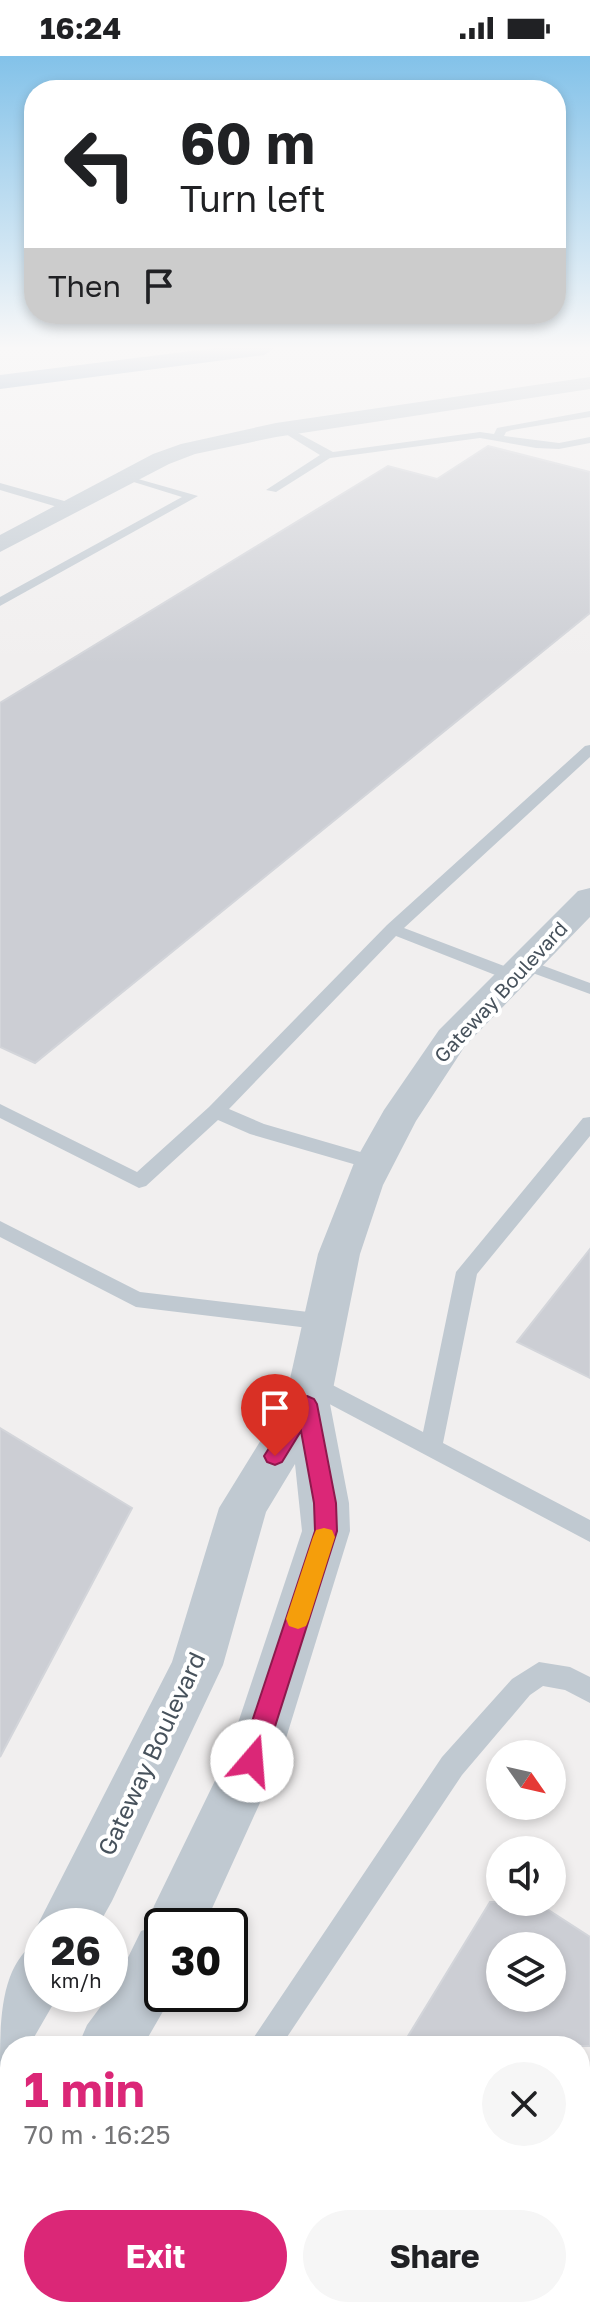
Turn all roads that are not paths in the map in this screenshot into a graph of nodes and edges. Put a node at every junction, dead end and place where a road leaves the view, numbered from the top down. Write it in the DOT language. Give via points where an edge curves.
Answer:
graph roads {
  1 [pos="179,454"];
  2 [pos="329,454"];
  3 [pos="333,454"];
  4 [pos="128,477"];
  5 [pos="0,486"];
  6 [pos="272,490"];
  7 [pos="71,507"];
  8 [pos="0,545"];
  9 [pos="0,602"];
  10 [pos="590,749"];
  11 [pos="590,898"];
  12 [pos="393,929"];
  13 [pos="520,970"];
  14 [pos="590,989"];
  15 [pos="0,1110"];
  16 [pos="216,1111"];
  17 [pos="590,1123"];
  18 [pos="374,1163"];
  19 [pos="0,1228"];
  20 [pos="325,1322"];
  21 [pos="309,1394"];
  22 [pos="431,1447"];
  23 [pos="590,1532"];
  24 [pos="590,1691"];
  25 [pos="76,1908"];
  26 [pos="183,1908"];
  27 [pos="144,1991"];
  28 [pos="24,1998"];
  29 [pos="2,2036"];
  30 [pos="115,2036"];
  31 [pos="270,2036"];
  1 -- 4 [label="street"];
  2 -- 3 [label="lane"];
  2 -- 6 [label="lane"];
  4 -- 7 [label="street"];
  4 -- 9 [label="lane" via="192,496"];
  5 -- 7 [label="lane"];
  7 -- 8 [label="street"];
  10 -- 12 [label="lane"];
  11 -- 13 [label="street, Gateway Boulevard"];
  12 -- 13 [label="lane"];
  12 -- 16 [label="lane"];
  13 -- 14 [label="lane"];
  13 -- 18 [label="street, Gateway Boulevard" via="452,1038"];
  15 -- 16 [label="lane" via="139,1181"];
  16 -- 18 [label="lane" via="257,1129"];
  17 -- 22 [label="lane" via="467,1272"];
  18 -- 20 [label="street, Gateway Boulevard" via="339,1254"];
  19 -- 20 [label="lane" via="136,1299"];
  20 -- 21 [label="street, Gateway Boulevard"];
  21 -- 22 [label="lane"];
  21 -- 25 [label="street, Gateway Boulevard" via="243,1508 197,1665"];
  21 -- 26 [label="street, Gateway Boulevard" via="326,1531 252,1761"];
  22 -- 23 [label="lane"];
  24 -- 31 [label="lane" via="570,1679 539,1674 521,1687 452,1766"];
  27 -- 30 [label="street"];
  28 -- 29 [label="street"];
}
